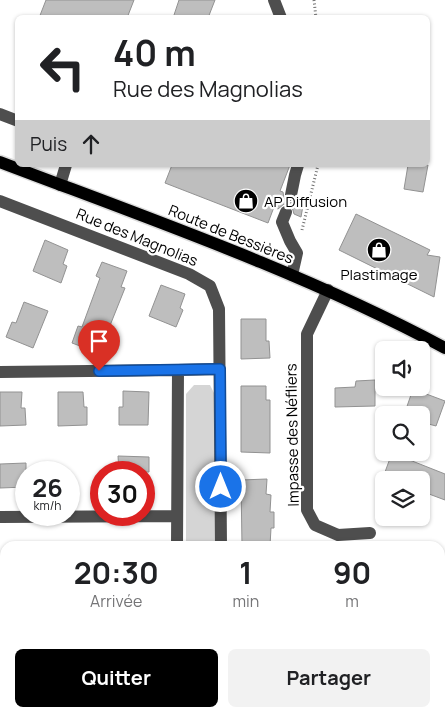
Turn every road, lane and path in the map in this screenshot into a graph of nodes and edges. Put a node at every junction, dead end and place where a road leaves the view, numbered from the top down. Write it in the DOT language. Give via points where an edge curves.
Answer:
graph roads {
  1 [pos="274,0"];
  2 [pos="314,0"];
  3 [pos="280,15"];
  4 [pos="316,15"];
  5 [pos="0,114"];
  6 [pos="15,120"];
  7 [pos="0,162"];
  8 [pos="65,167"];
  9 [pos="297,167"];
  10 [pos="318,167"];
  11 [pos="60,185"];
  12 [pos="292,195"];
  13 [pos="0,201"];
  14 [pos="286,212"];
  15 [pos="297,253"];
  16 [pos="292,275"];
  17 [pos="328,290"];
  18 [pos="445,348"];
  19 [pos="220,369"];
  20 [pos="178,370"];
  21 [pos="0,372"];
  22 [pos="177,516"];
  23 [pos="0,517"];
  24 [pos="370,533"];
  25 [pos="177,541"];
  26 [pos="221,541"];
  1 -- 3 [label="street"];
  2 -- 4 [label="path"];
  5 -- 6 [label="street"];
  7 -- 11 [label="main road, Route de Bessières"];
  8 -- 11 [label="street"];
  9 -- 12 [label="street"];
  10 -- 15 [label="path"];
  11 -- 16 [label="main road, Route de Bessières"];
  13 -- 19 [label="street, Rue des Magnolias" via="189,274 210,286 220,309"];
  14 -- 15 [label="street" via="282,222"];
  15 -- 16 [label="street"];
  16 -- 17 [label="main road, Route de Bessières"];
  17 -- 18 [label="main road, Route de Bessières"];
  17 -- 24 [label="street, Impasse des Néfliers" via="307,334 307,510 315,525 338,535"];
  19 -- 20 [label="street"];
  19 -- 26 [label="street, Rue des Magnolias"];
  20 -- 21 [label="street"];
  20 -- 22 [label="street"];
  22 -- 23 [label="street"];
  22 -- 25 [label="street"];
}
